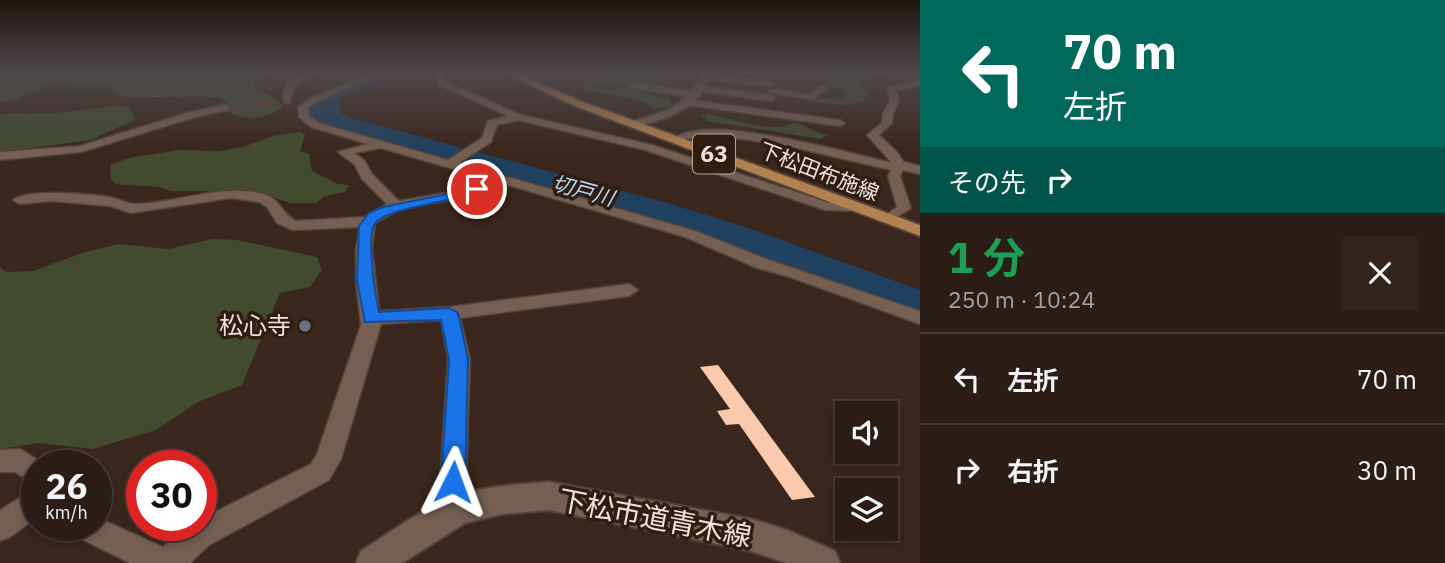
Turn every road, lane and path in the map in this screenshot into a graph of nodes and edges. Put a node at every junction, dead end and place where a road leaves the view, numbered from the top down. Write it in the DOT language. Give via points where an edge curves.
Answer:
graph roads {
  1 [pos="316,99"];
  2 [pos="475,99"];
  3 [pos="576,99"];
  4 [pos="581,99"];
  5 [pos="689,99"];
  6 [pos="710,99"];
  7 [pos="771,99"];
  8 [pos="896,99"];
  9 [pos="288,101"];
  10 [pos="272,102"];
  11 [pos="303,107"];
  12 [pos="225,108"];
  13 [pos="771,114"];
  14 [pos="518,117"];
  15 [pos="637,123"];
  16 [pos="840,123"];
  17 [pos="682,136"];
  18 [pos="381,144"];
  19 [pos="0,156"];
  20 [pos="450,164"];
  21 [pos="899,167"];
  22 [pos="920,170"];
  23 [pos="497,180"];
  24 [pos="20,200"];
  25 [pos="396,206"];
  26 [pos="856,207"];
  27 [pos="891,216"];
  28 [pos="368,221"];
  29 [pos="920,223"];
  30 [pos="920,231"];
  31 [pos="629,290"];
  32 [pos="449,313"];
  33 [pos="372,318"];
  34 [pos="920,318"];
  35 [pos="0,461"];
  36 [pos="21,461"];
  37 [pos="462,509"];
  38 [pos="21,512"];
  39 [pos="0,527"];
  40 [pos="112,540"];
  41 [pos="157,561"];
  42 [pos="373,563"];
  43 [pos="823,563"];
  1 -- 11 [label="street"];
  2 -- 14 [label="street"];
  3 -- 15 [label="main road, 下松田布施線 / 63"];
  4 -- 15 [label="main road, 下松田布施線 / 63"];
  5 -- 15 [label="street"];
  6 -- 13 [label="street"];
  7 -- 13 [label="street"];
  8 -- 21 [label="street" via="884,130 872,135 892,153"];
  9 -- 10 [label="street"];
  9 -- 11 [label="street"];
  11 -- 18 [label="street" via="304,117 315,125"];
  12 -- 19 [label="street" via="81,149"];
  13 -- 16 [label="street"];
  14 -- 20 [label="street" via="492,123 487,140"];
  14 -- 26 [label="street" via="648,147 825,206"];
  15 -- 17 [label="main road, 下松田布施線 / 63"];
  15 -- 26 [label="main road, 下松田布施線 / 63"];
  17 -- 21 [label="street" via="702,130 733,134"];
  17 -- 27 [label="main road, 下松田布施線 / 63"];
  18 -- 20 [label="street"];
  18 -- 25 [label="street" via="344,152 360,163 366,176"];
  20 -- 23 [label="street"];
  21 -- 22 [label="street"];
  21 -- 27 [label="street" via="894,176 904,208"];
  23 -- 25 [label="street" via="461,195"];
  23 -- 34 [label="street" via="690,234"];
  24 -- 28 [label="street" via="51,197 112,202 131,209 248,195 273,204 282,220 293,226"];
  25 -- 28 [label="street"];
  26 -- 27 [label="main road, 下松田布施線 / 63"];
  27 -- 29 [label="main road, 下松田布施線 / 63"];
  27 -- 30 [label="main road, 下松田布施線 / 63"];
  28 -- 33 [label="street" via="365,281"];
  31 -- 32 [label="street"];
  32 -- 33 [label="street"];
  32 -- 37 [label="street" via="459,359 453,482"];
  33 -- 41 [label="street" via="320,472"];
  35 -- 36 [label="street"];
  37 -- 42 [label="street, 下松市道青木線"];
  37 -- 43 [label="street, 下松市道青木線" via="502,500 576,499 751,535"];
  38 -- 39 [label="street"];
  40 -- 41 [label="street"];
}
